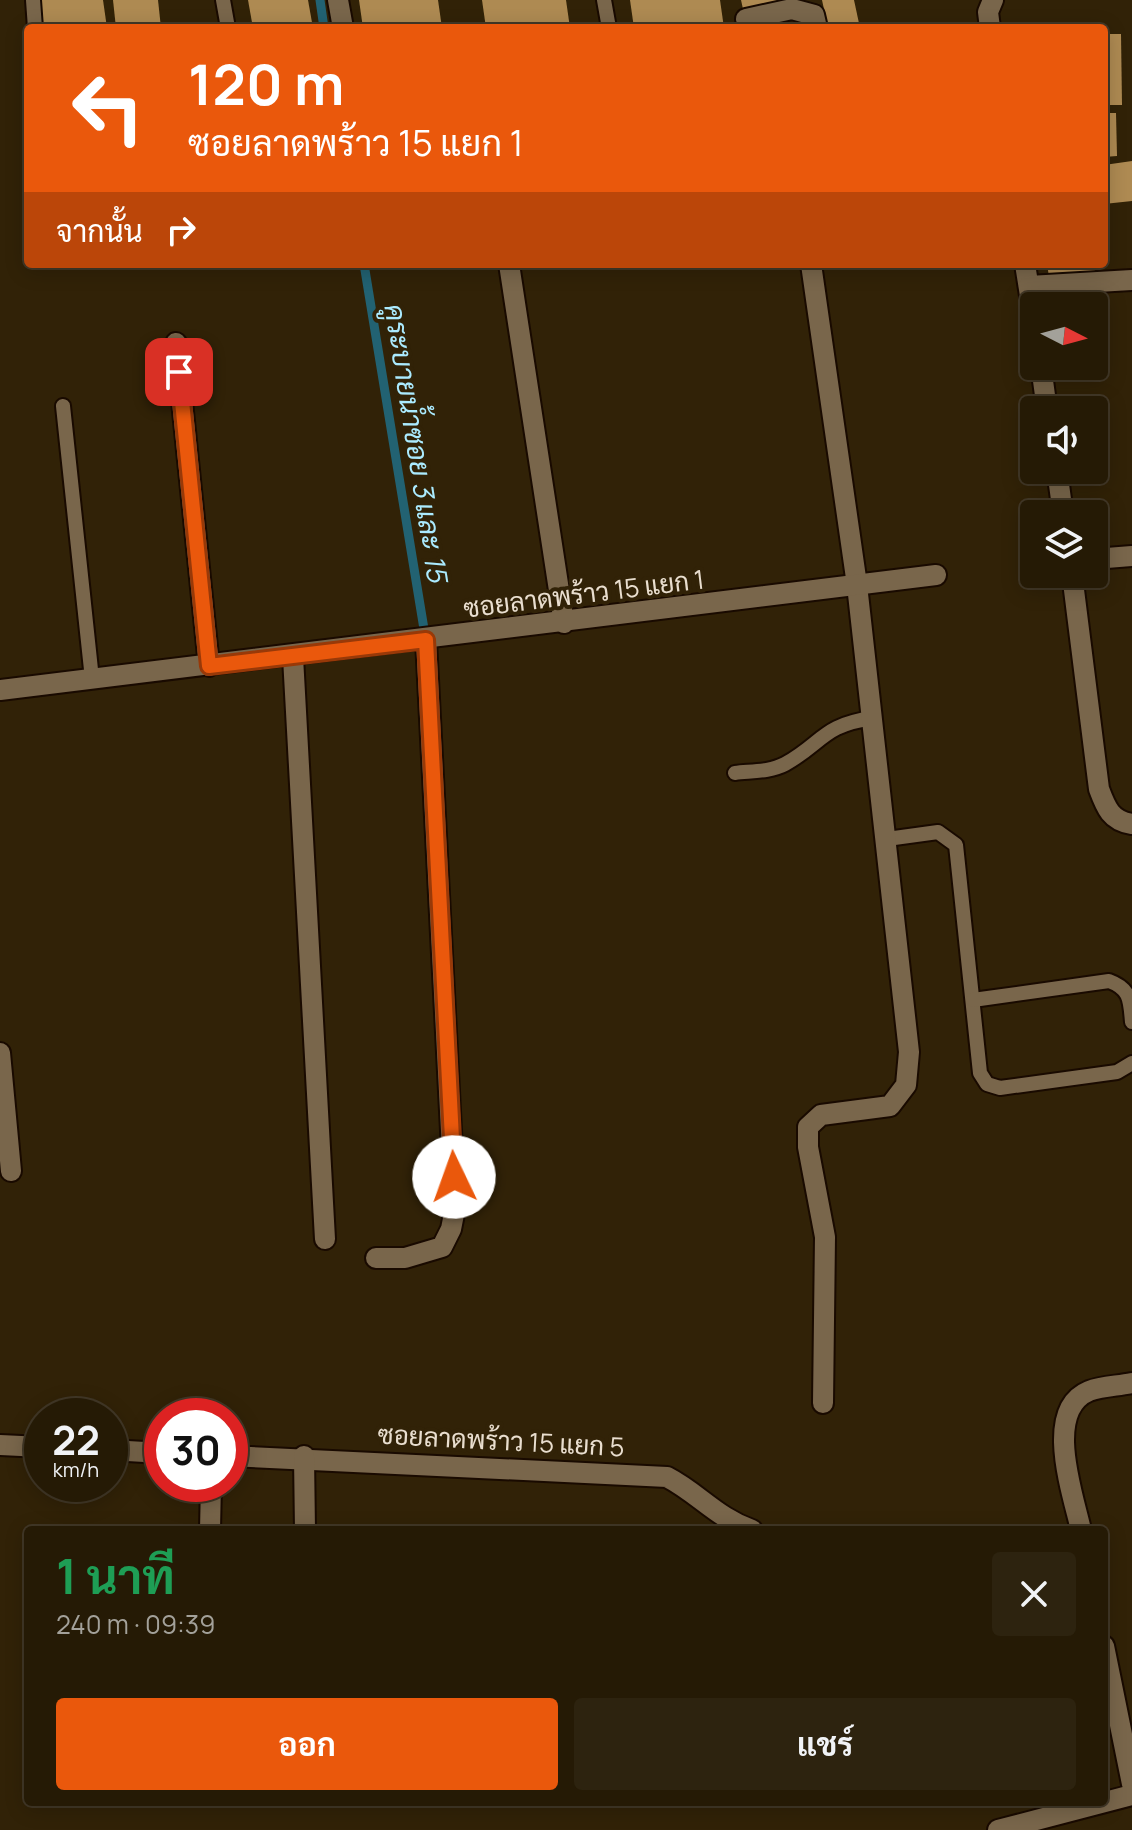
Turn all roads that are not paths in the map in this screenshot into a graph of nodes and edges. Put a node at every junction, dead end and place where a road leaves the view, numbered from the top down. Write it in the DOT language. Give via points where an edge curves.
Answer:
graph roads {
  1 [pos="33,0"];
  2 [pos="223,0"];
  3 [pos="338,0"];
  4 [pos="604,0"];
  5 [pos="993,0"];
  6 [pos="746,19"];
  7 [pos="35,24"];
  8 [pos="227,24"];
  9 [pos="342,24"];
  10 [pos="608,24"];
  11 [pos="816,24"];
  12 [pos="990,24"];
  13 [pos="510,268"];
  14 [pos="812,268"];
  15 [pos="1026,268"];
  16 [pos="1132,280"];
  17 [pos="1029,286"];
  18 [pos="1030,292"];
  19 [pos="176,343"];
  20 [pos="63,406"];
  21 [pos="1132,556"];
  22 [pos="1108,558"];
  23 [pos="936,575"];
  24 [pos="857,585"];
  25 [pos="1074,588"];
  26 [pos="564,623"];
  27 [pos="426,640"];
  28 [pos="293,657"];
  29 [pos="209,666"];
  30 [pos="92,679"];
  31 [pos="0,690"];
  32 [pos="873,718"];
  33 [pos="735,773"];
  34 [pos="1132,824"];
  35 [pos="887,839"];
  36 [pos="973,1000"];
  37 [pos="1132,1022"];
  38 [pos="0,1053"];
  39 [pos="1132,1063"];
  40 [pos="11,1171"];
  41 [pos="325,1239"];
  42 [pos="376,1258"];
  43 [pos="1132,1383"];
  44 [pos="823,1403"];
  45 [pos="0,1445"];
  46 [pos="24,1446"];
  47 [pos="248,1456"];
  48 [pos="304,1456"];
  49 [pos="211,1502"];
  50 [pos="210,1526"];
  51 [pos="305,1526"];
  52 [pos="744,1526"];
  53 [pos="1080,1526"];
  54 [pos="1108,1666"];
  55 [pos="1132,1784"];
  56 [pos="1132,1795"];
  57 [pos="1108,1801"];
  58 [pos="1090,1806"];
  59 [pos="998,1830"];
  1 -- 7 [label="lane"];
  2 -- 8 [label="lane"];
  3 -- 9 [label="street"];
  4 -- 10 [label="lane"];
  5 -- 12 [label="street"];
  6 -- 11 [label="street" via="792,9 814,15"];
  13 -- 26 [label="street"];
  14 -- 24 [label="street"];
  15 -- 17 [label="street"];
  16 -- 17 [label="street"];
  17 -- 18 [label="street"];
  19 -- 29 [label="street"];
  20 -- 30 [label="lane"];
  21 -- 22 [label="street"];
  23 -- 24 [label="street, ซอยลาดพร้าว 15 แยก 1"];
  24 -- 26 [label="street, ซอยลาดพร้าว 15 แยก 1"];
  24 -- 32 [label="street"];
  25 -- 34 [label="street" via="1099,789 1106,809 1119,822"];
  26 -- 27 [label="street, ซอยลาดพร้าว 15 แยก 1"];
  27 -- 28 [label="street, ซอยลาดพร้าว 15 แยก 1"];
  27 -- 42 [label="street" via="455,1209 442,1247 405,1258"];
  28 -- 29 [label="street, ซอยลาดพร้าว 15 แยก 1"];
  28 -- 41 [label="street"];
  29 -- 30 [label="street, ซอยลาดพร้าว 15 แยก 1"];
  30 -- 31 [label="street, ซอยลาดพร้าว 15 แยก 1"];
  32 -- 33 [label="lane" via="823,733 785,764"];
  32 -- 35 [label="street"];
  35 -- 36 [label="lane" via="938,832 956,845"];
  35 -- 44 [label="street" via="909,1052 906,1085 890,1106 821,1115 808,1127 825,1237"];
  36 -- 37 [label="lane" via="1109,981 1129,995"];
  36 -- 39 [label="lane" via="980,1073 987,1084 1000,1088 1117,1072"];
  38 -- 40 [label="street"];
  43 -- 53 [label="street" via="1087,1392 1067,1411 1062,1440"];
  45 -- 46 [label="street"];
  47 -- 48 [label="street, ซอยลาดพร้าว 15 แยก 5"];
  48 -- 51 [label="street"];
  48 -- 52 [label="street, ซอยลาดพร้าว 15 แยก 5" via="667,1477 695,1491 709,1509"];
  49 -- 50 [label="street"];
  54 -- 55 [label="street"];
  56 -- 57 [label="street"];
  58 -- 59 [label="street"];
}
